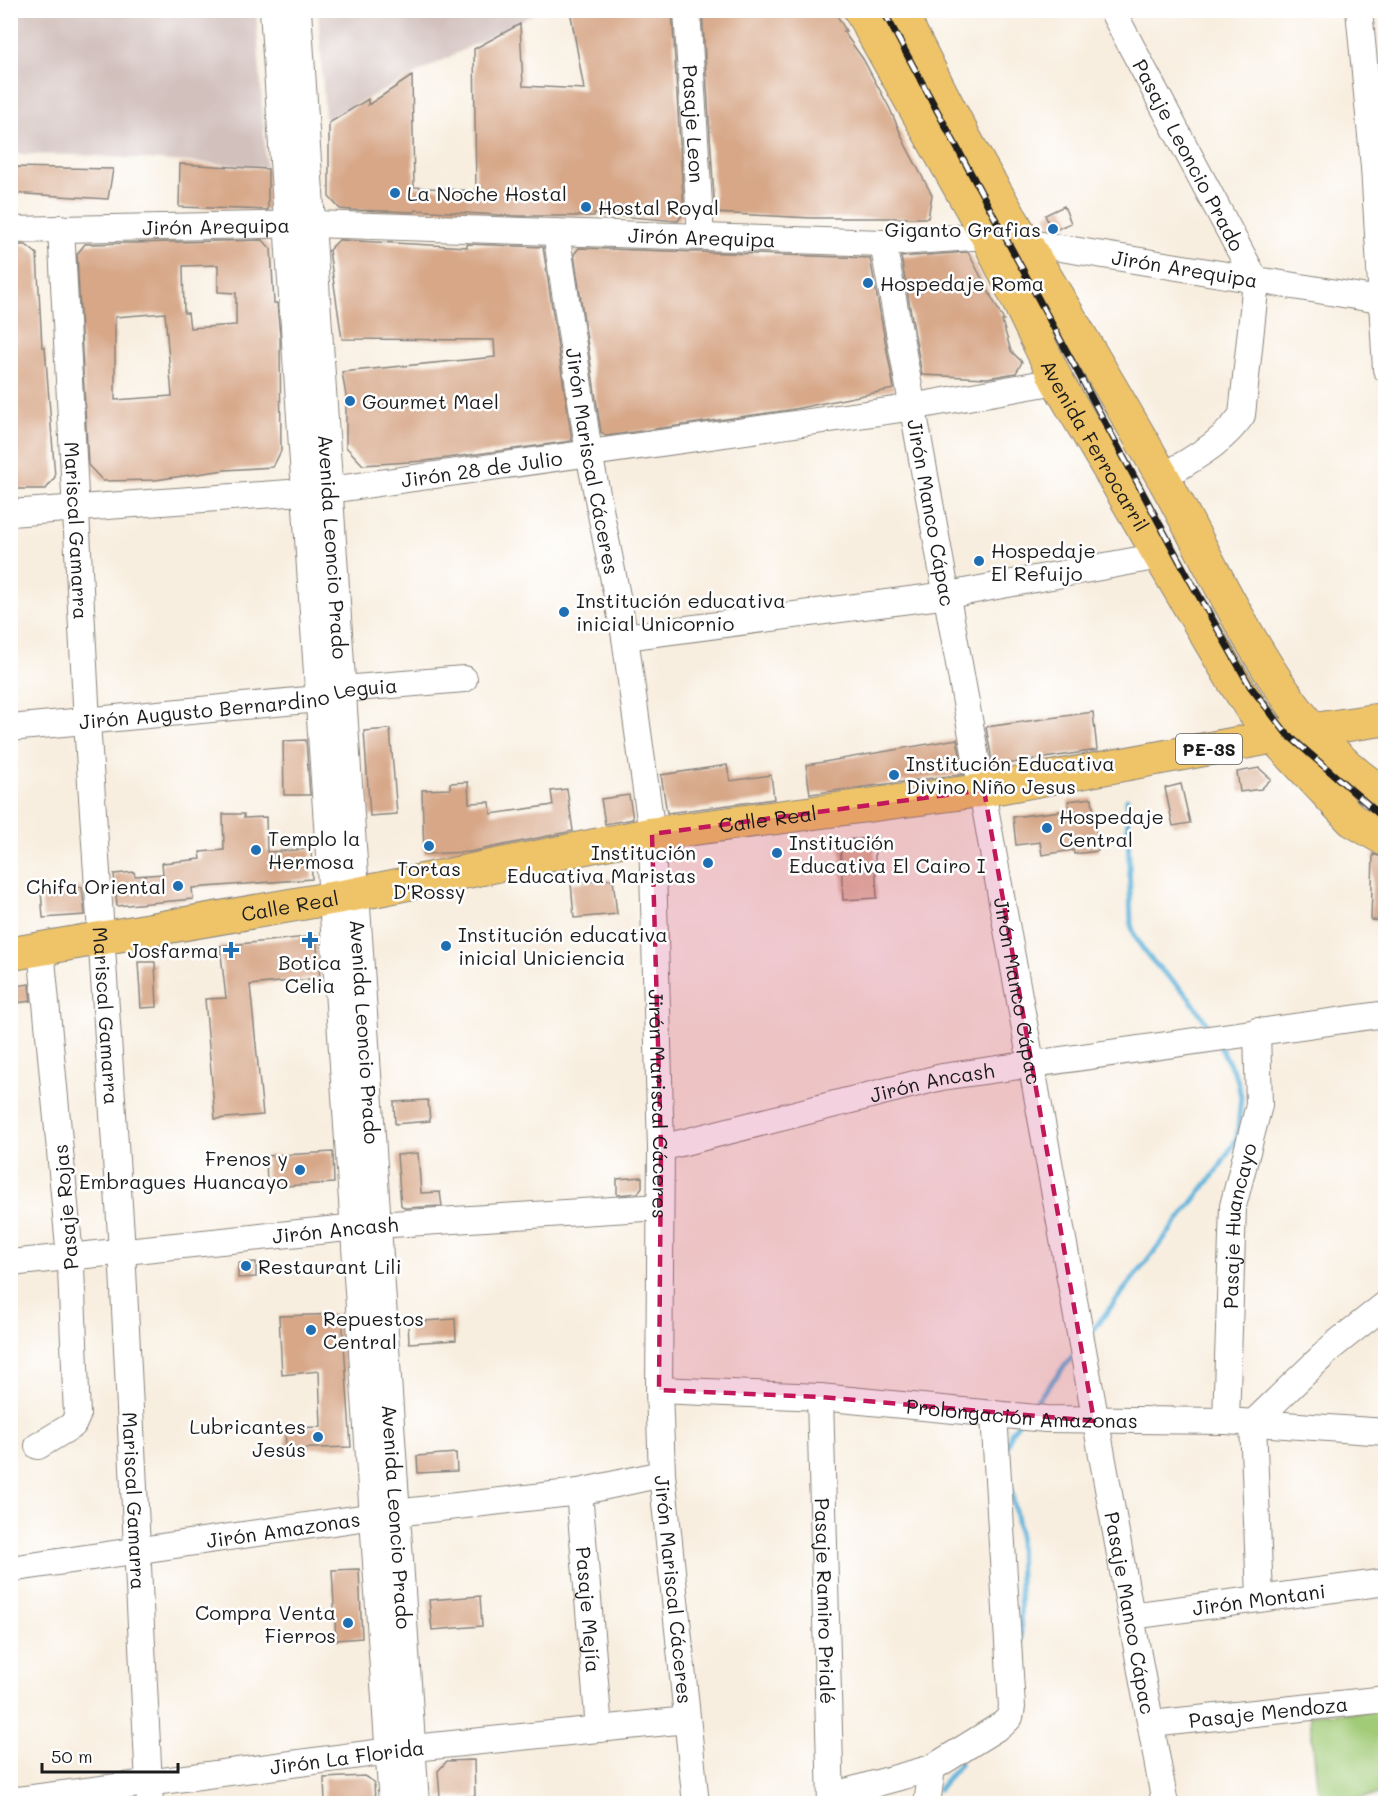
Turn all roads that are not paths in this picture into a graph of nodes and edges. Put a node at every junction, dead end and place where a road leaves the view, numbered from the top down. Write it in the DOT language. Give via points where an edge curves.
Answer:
graph roads {
  1 [pos="273,10"];
  2 [pos="298,10"];
  3 [pos="687,10"];
  4 [pos="860,10"];
  5 [pos="899,10"];
  6 [pos="1112,10"];
  7 [pos="1359,10"];
  8 [pos="290,84"];
  9 [pos="1380,167"];
  10 [pos="312,224"];
  11 [pos="287,225"];
  12 [pos="61,228"];
  13 [pos="10,230"];
  14 [pos="556,232"];
  15 [pos="987,236"];
  16 [pos="701,237"];
  17 [pos="1026,240"];
  18 [pos="883,243"];
  19 [pos="1256,281"];
  20 [pos="1384,301"];
  21 [pos="1386,369"];
  22 [pos="1057,381"];
  23 [pos="913,407"];
  24 [pos="589,453"];
  25 [pos="1163,477"];
  26 [pos="317,491"];
  27 [pos="77,508"];
  28 [pos="10,513"];
  29 [pos="1160,556"];
  30 [pos="948,595"];
  31 [pos="625,637"];
  32 [pos="464,679"];
  33 [pos="343,689"];
  34 [pos="318,699"];
  35 [pos="1386,719"];
  36 [pos="87,722"];
  37 [pos="10,728"];
  38 [pos="1311,730"];
  39 [pos="1274,737"];
  40 [pos="984,790"];
  41 [pos="1386,795"];
  42 [pos="652,834"];
  43 [pos="1386,840"];
  44 [pos="344,896"];
  45 [pos="101,939"];
  46 [pos="26,951"];
  47 [pos="1386,1014"];
  48 [pos="1257,1031"];
  49 [pos="1031,1065"];
  50 [pos="661,1148"];
  51 [pos="660,1207"];
  52 [pos="364,1226"];
  53 [pos="122,1250"];
  54 [pos="69,1256"];
  55 [pos="10,1263"];
  56 [pos="1386,1304"];
  57 [pos="659,1390"];
  58 [pos="820,1397"];
  59 [pos="997,1414"];
  60 [pos="1095,1421"];
  61 [pos="1226,1421"];
  62 [pos="1253,1424"];
  63 [pos="1386,1432"];
  64 [pos="39,1446"];
  65 [pos="662,1474"];
  66 [pos="579,1492"];
  67 [pos="383,1515"];
  68 [pos="138,1552"];
  69 [pos="10,1569"];
  70 [pos="1386,1582"];
  71 [pos="1260,1597"];
  72 [pos="1131,1616"];
  73 [pos="1386,1699"];
  74 [pos="687,1720"];
  75 [pos="1151,1724"];
  76 [pos="599,1729"];
  77 [pos="400,1750"];
  78 [pos="932,1768"];
  79 [pos="149,1793"];
  80 [pos="831,1800"];
  81 [pos="10,1801"];
  82 [pos="392,1803"];
  83 [pos="416,1803"];
  84 [pos="696,1803"];
  85 [pos="927,1803"];
  86 [pos="1165,1803"];
  1 -- 8 [label="street, Avenida Leoncio Prado"];
  2 -- 8 [label="street, Avenida Leoncio Prado"];
  3 -- 16 [label="street, Pasaje Leon"];
  4 -- 15 [label="main road, Avenida Ferrocarril"];
  5 -- 17 [label="main road, Avenida Ferrocarril" via="992,187"];
  6 -- 19 [label="street, Pasaje Leoncio Prado"];
  7 -- 9 [label="street"];
  8 -- 10 [label="street, Avenida Leoncio Prado"];
  8 -- 11 [label="street, Avenida Leoncio Prado"];
  9 -- 20 [label="street"];
  10 -- 11 [label="street, Jirón Arequipa"];
  10 -- 14 [label="street, Jirón Arequipa"];
  10 -- 26 [label="street, Avenida Leoncio Prado"];
  11 -- 12 [label="street, Jirón Arequipa"];
  11 -- 26 [label="street, Avenida Leoncio Prado"];
  12 -- 13 [label="street, Jirón Arequipa"];
  12 -- 27 [label="street, Mariscal Gamarra"];
  14 -- 16 [label="street, Jirón Arequipa"];
  14 -- 24 [label="street, Jirón Mariscal Cáceres"];
  15 -- 17 [label="street, Jirón Arequipa"];
  15 -- 18 [label="street, Jirón Arequipa"];
  15 -- 22 [label="main road, Avenida Ferrocarril"];
  16 -- 18 [label="street, Jirón Arequipa"];
  17 -- 19 [label="street, Jirón Arequipa"];
  17 -- 25 [label="main road, Avenida Ferrocarril"];
  18 -- 23 [label="street, Jirón Manco Cápac"];
  19 -- 20 [label="street, Jirón Arequipa"];
  19 -- 25 [label="street" via="1242,414 1219,442"];
  20 -- 21 [label="street"];
  22 -- 23 [label="street, Jirón 28 de Julio"];
  22 -- 29 [label="main road, Avenida Ferrocarril"];
  23 -- 24 [label="street, Jirón 28 de Julio"];
  23 -- 30 [label="street, Jirón Manco Cápac"];
  24 -- 26 [label="street, Jirón 28 de Julio"];
  24 -- 31 [label="street, Jirón Mariscal Cáceres"];
  25 -- 38 [label="main road, Avenida Ferrocarril" via="1266,666"];
  26 -- 27 [label="street, Jirón 28 de Julio"];
  26 -- 33 [label="street, Avenida Leoncio Prado"];
  26 -- 34 [label="street, Avenida Leoncio Prado"];
  27 -- 28 [label="street, Jirón 28 de Julio"];
  27 -- 36 [label="street, Mariscal Gamarra"];
  29 -- 30 [label="street"];
  29 -- 39 [label="main road, Avenida Ferrocarril" via="1252,711"];
  30 -- 31 [label="street"];
  30 -- 40 [label="street, Jirón Manco Cápac"];
  31 -- 42 [label="street, Jirón Mariscal Cáceres"];
  32 -- 33 [label="street, Jirón Augusto Bernardino Leguia"];
  33 -- 34 [label="street, Jirón Augusto Bernardino Leguia"];
  33 -- 44 [label="street, Avenida Leoncio Prado"];
  34 -- 36 [label="street, Jirón Augusto Bernardino Leguia"];
  34 -- 44 [label="street, Avenida Leoncio Prado"];
  35 -- 38 [label="main road, Calle Real / PE-3S"];
  36 -- 37 [label="street, Jirón Augusto Bernardino Leguia"];
  36 -- 45 [label="street, Mariscal Gamarra"];
  38 -- 39 [label="main road, Calle Real / PE-3S"];
  38 -- 41 [label="main road, Avenida Ferrocarril" via="1372,787"];
  39 -- 40 [label="main road, Calle Real / PE-3S"];
  39 -- 43 [label="main road, Avenida Ferrocarril" via="1352,820"];
  40 -- 42 [label="main road, Calle Real / PE-3S"];
  40 -- 49 [label="street, Jirón Manco Cápac"];
  42 -- 44 [label="main road, Calle Real / PE-3S"];
  42 -- 50 [label="street, Jirón Mariscal Cáceres"];
  44 -- 45 [label="main road, Calle Real / PE-3S"];
  44 -- 52 [label="street, Avenida Leoncio Prado"];
  45 -- 46 [label="main road, Calle Real / PE-3S"];
  45 -- 53 [label="street, Mariscal Gamarra"];
  46 -- 54 [label="street, Pasaje Rojas"];
  47 -- 48 [label="street, Jirón Ancash"];
  48 -- 49 [label="street, Jirón Ancash"];
  48 -- 61 [label="street, Pasaje Huancayo" via="1258,1105 1233,1206"];
  49 -- 50 [label="street, Jirón Ancash" via="942,1077"];
  49 -- 60 [label="street, Jirón Manco Cápac"];
  50 -- 51 [label="street, Jirón Mariscal Cáceres"];
  51 -- 52 [label="street, Jirón Ancash"];
  51 -- 57 [label="street, Jirón Mariscal Cáceres"];
  52 -- 53 [label="street, Jirón Ancash"];
  52 -- 67 [label="street, Avenida Leoncio Prado"];
  53 -- 54 [label="street, Jirón Ancash"];
  53 -- 68 [label="street, Mariscal Gamarra"];
  54 -- 55 [label="street, Jirón Ancash"];
  54 -- 64 [label="street, Pasaje Rojas" via="77,1416 73,1425"];
  56 -- 62 [label="street" via="1334,1345"];
  57 -- 58 [label="street, Prolongación Amazonas"];
  57 -- 65 [label="street, Jirón Mariscal Cáceres"];
  58 -- 59 [label="street, Prolongación Amazonas"];
  58 -- 80 [label="street, Pasaje Ramiro Prialé"];
  59 -- 60 [label="street, Prolongación Amazonas"];
  59 -- 78 [label="street" via="1012,1707 1003,1724"];
  60 -- 61 [label="street, Prolongación Amazonas"];
  60 -- 72 [label="street, Pasaje Manco Cápac"];
  61 -- 62 [label="street, Prolongación Amazonas"];
  62 -- 63 [label="street, Prolongación Amazonas"];
  62 -- 71 [label="street"];
  65 -- 66 [label="street, Jirón Amazonas"];
  65 -- 74 [label="street, Jirón Mariscal Cáceres"];
  66 -- 67 [label="street, Jirón Amazonas"];
  66 -- 76 [label="street, Pasaje Mejía"];
  67 -- 68 [label="street, Jirón Amazonas"];
  67 -- 77 [label="street, Avenida Leoncio Prado"];
  68 -- 69 [label="street, Jirón Amazonas"];
  68 -- 79 [label="street, Mariscal Gamarra"];
  70 -- 71 [label="street, Jirón Montani"];
  71 -- 72 [label="street, Jirón Montani"];
  72 -- 75 [label="street, Pasaje Manco Cápac"];
  73 -- 75 [label="street, Pasaje Mendoza"];
  74 -- 76 [label="street, Jirón La Florida"];
  74 -- 84 [label="street, Jirón Mariscal Cáceres"];
  75 -- 86 [label="street, Pasaje Manco Cápac"];
  76 -- 77 [label="street, Jirón La Florida"];
  77 -- 79 [label="street, Jirón La Florida"];
  77 -- 82 [label="street, Avenida Leoncio Prado"];
  77 -- 83 [label="street, Avenida Leoncio Prado"];
  78 -- 80 [label="street"];
  78 -- 85 [label="street"];
  79 -- 81 [label="street, Jirón La Florida"];
}
